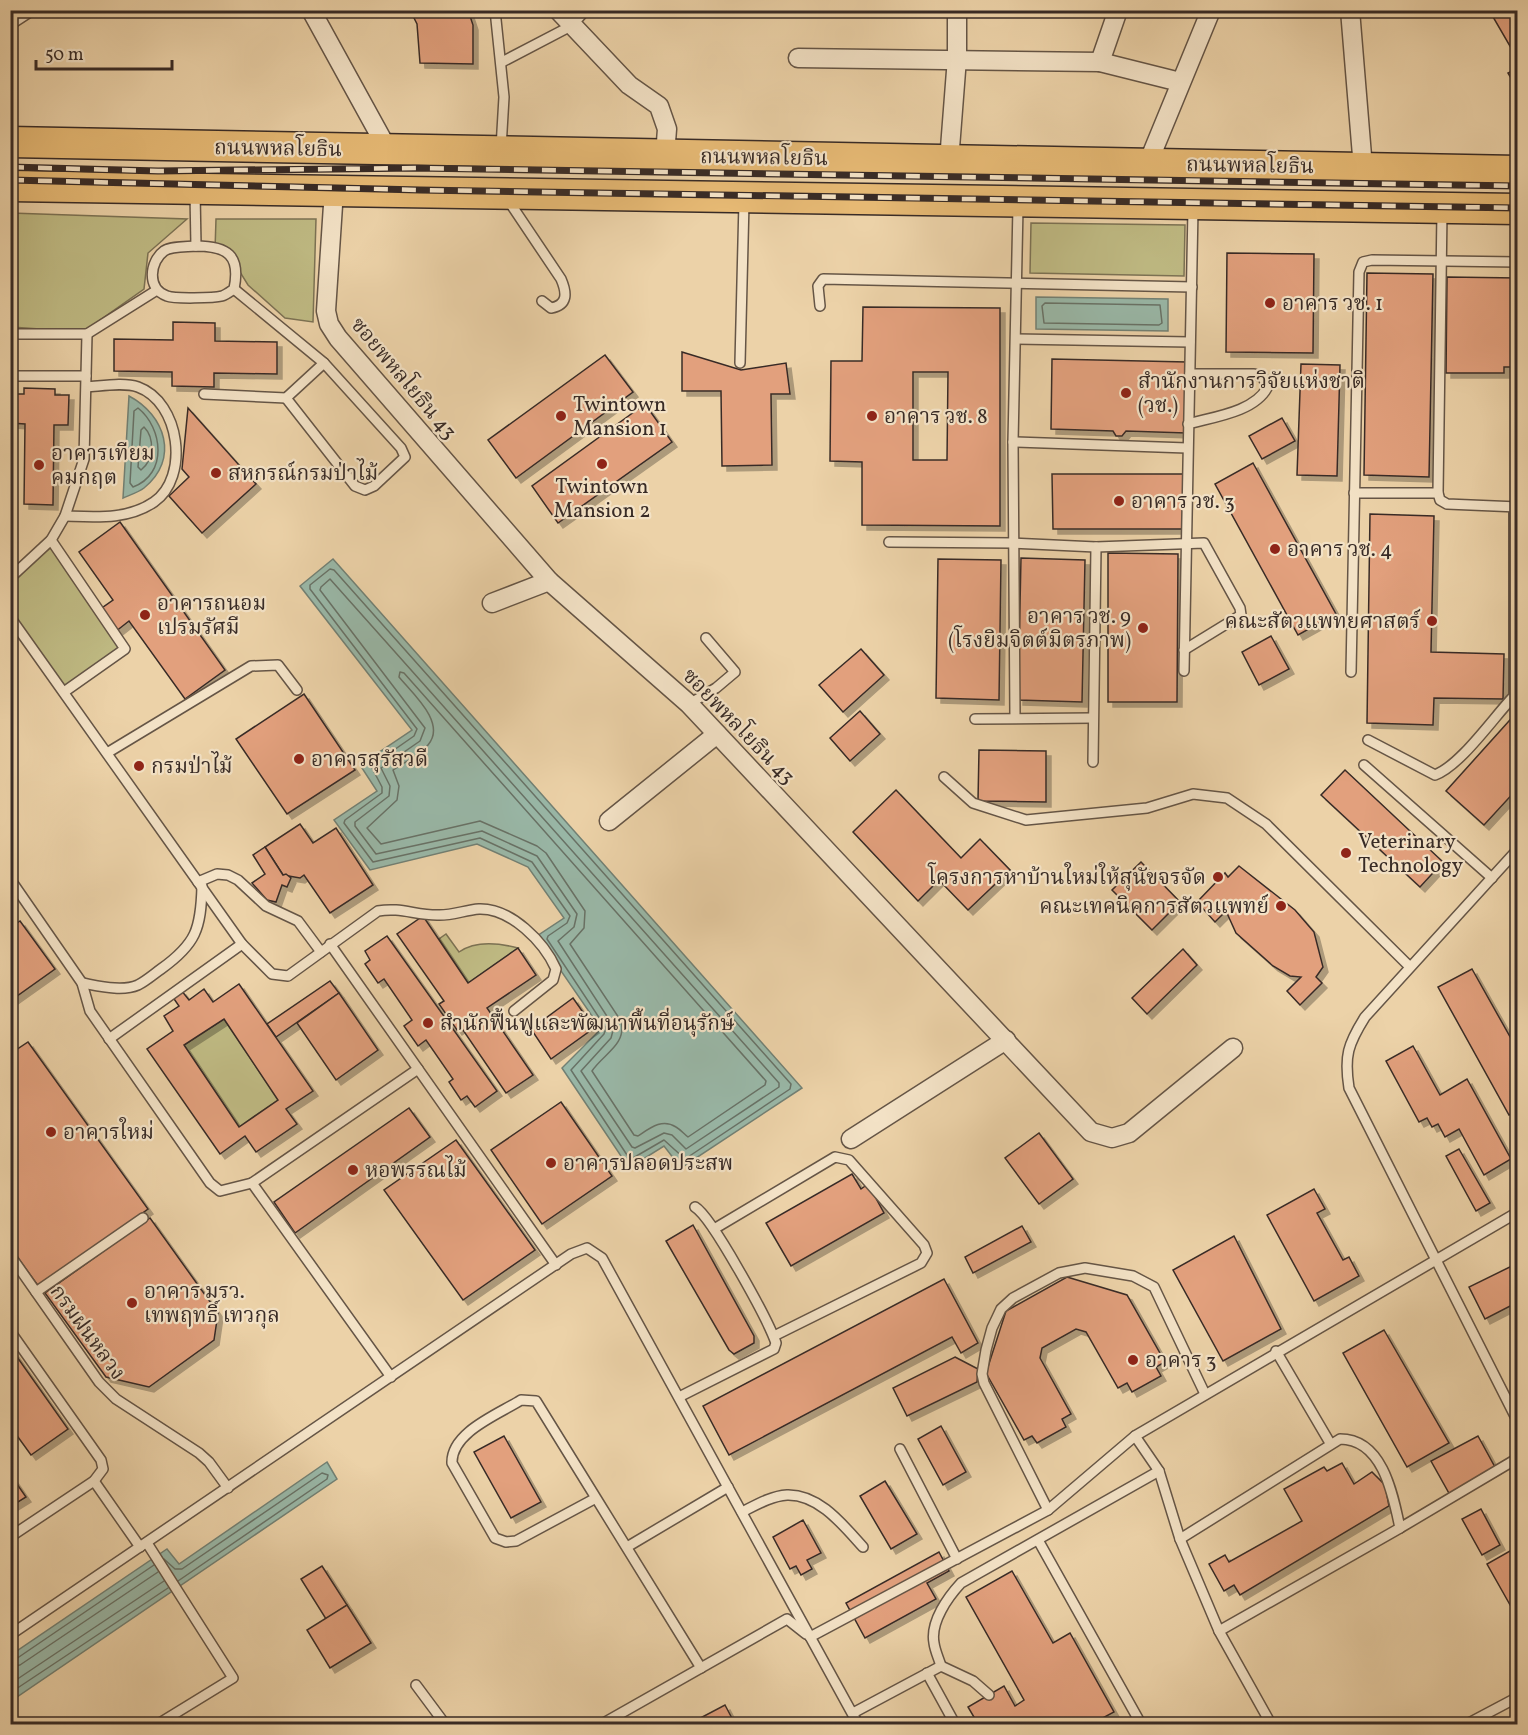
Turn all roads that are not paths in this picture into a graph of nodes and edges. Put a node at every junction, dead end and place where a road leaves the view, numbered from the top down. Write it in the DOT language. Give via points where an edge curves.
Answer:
graph roads {
  1 [pos="33,10"];
  2 [pos="311,10"];
  3 [pos="495,10"];
  4 [pos="558,10"];
  5 [pos="586,10"];
  6 [pos="957,10"];
  7 [pos="1118,10"];
  8 [pos="1211,10"];
  9 [pos="1350,10"];
  10 [pos="10,26"];
  11 [pos="571,26"];
  12 [pos="798,58"];
  13 [pos="957,58"];
  14 [pos="502,62"];
  15 [pos="1100,62"];
  16 [pos="1180,82"];
  17 [pos="10,142"];
  18 [pos="388,150"];
  19 [pos="501,153"];
  20 [pos="540,153"];
  21 [pos="665,155"];
  22 [pos="949,161"];
  23 [pos="1148,163"];
  24 [pos="1363,168"];
  25 [pos="1518,171"];
  26 [pos="10,186"];
  27 [pos="196,188"];
  28 [pos="334,190"];
  29 [pos="503,192"];
  30 [pos="542,193"];
  31 [pos="744,196"];
  32 [pos="1018,201"];
  33 [pos="1193,204"];
  34 [pos="1442,208"];
  35 [pos="1518,209"];
  36 [pos="196,246"];
  37 [pos="1440,262"];
  38 [pos="1518,262"];
  39 [pos="1017,283"];
  40 [pos="1192,287"];
  41 [pos="234,289"];
  42 [pos="157,290"];
  43 [pos="542,301"];
  44 [pos="820,306"];
  45 [pos="10,334"];
  46 [pos="87,334"];
  47 [pos="1016,339"];
  48 [pos="1190,342"];
  49 [pos="324,363"];
  50 [pos="740,363"];
  51 [pos="1190,374"];
  52 [pos="10,376"];
  53 [pos="87,382"];
  54 [pos="204,394"];
  55 [pos="286,398"];
  56 [pos="1188,424"];
  57 [pos="1013,442"];
  58 [pos="1187,448"];
  59 [pos="1354,493"];
  60 [pos="1438,493"];
  61 [pos="1516,507"];
  62 [pos="65,516"];
  63 [pos="51,540"];
  64 [pos="889,542"];
  65 [pos="1013,543"];
  66 [pos="1186,543"];
  67 [pos="1096,547"];
  68 [pos="10,578"];
  69 [pos="549,581"];
  70 [pos="492,603"];
  71 [pos="10,617"];
  72 [pos="706,638"];
  73 [pos="1184,650"];
  74 [pos="1184,671"];
  75 [pos="1351,672"];
  76 [pos="297,690"];
  77 [pos="64,692"];
  78 [pos="689,704"];
  79 [pos="1016,717"];
  80 [pos="1093,718"];
  81 [pos="975,719"];
  82 [pos="717,734"];
  83 [pos="1368,740"];
  84 [pos="107,753"];
  85 [pos="1094,762"];
  86 [pos="1364,765"];
  87 [pos="944,777"];
  88 [pos="609,821"];
  89 [pos="1518,849"];
  90 [pos="1492,878"];
  91 [pos="10,879"];
  92 [pos="200,884"];
  93 [pos="242,944"];
  94 [pos="330,944"];
  95 [pos="321,952"];
  96 [pos="1409,966"];
  97 [pos="82,983"];
  98 [pos="514,1011"];
  99 [pos="109,1039"];
  100 [pos="1006,1040"];
  101 [pos="1233,1048"];
  102 [pos="418,1069"];
  103 [pos="851,1140"];
  104 [pos="252,1183"];
  105 [pos="695,1207"];
  106 [pos="1518,1212"];
  107 [pos="143,1218"];
  108 [pos="714,1229"];
  109 [pos="10,1255"];
  110 [pos="1436,1261"];
  111 [pos="556,1265"];
  112 [pos="36,1292"];
  113 [pos="10,1331"];
  114 [pos="774,1335"];
  115 [pos="1276,1351"];
  116 [pos="391,1377"];
  117 [pos="1205,1394"];
  118 [pos="679,1397"];
  119 [pos="1518,1422"];
  120 [pos="1135,1436"];
  121 [pos="1330,1443"];
  122 [pos="900,1449"];
  123 [pos="1518,1458"];
  124 [pos="1159,1471"];
  125 [pos="94,1481"];
  126 [pos="728,1486"];
  127 [pos="228,1488"];
  128 [pos="596,1498"];
  129 [pos="1048,1510"];
  130 [pos="742,1512"];
  131 [pos="1400,1528"];
  132 [pos="10,1537"];
  133 [pos="1180,1539"];
  134 [pos="1038,1540"];
  135 [pos="143,1545"];
  136 [pos="627,1547"];
  137 [pos="862,1547"];
  138 [pos="957,1559"];
  139 [pos="1219,1631"];
  140 [pos="10,1635"];
  141 [pos="810,1637"];
  142 [pos="941,1666"];
  143 [pos="701,1668"];
  144 [pos="927,1673"];
  145 [pos="416,1685"];
  146 [pos="989,1695"];
  147 [pos="1518,1697"];
  148 [pos="853,1713"];
  149 [pos="158,1725"];
  150 [pos="444,1725"];
  151 [pos="602,1725"];
  152 [pos="858,1725"];
  153 [pos="955,1725"];
  154 [pos="1141,1725"];
  155 [pos="1272,1725"];
  156 [pos="1467,1725"];
  1 -- 10 [label="lane"];
  2 -- 18 [label="street"];
  3 -- 14 [label="lane"];
  4 -- 11 [label="street"];
  5 -- 11 [label="lane"];
  6 -- 13 [label="street"];
  7 -- 15 [label="street"];
  8 -- 16 [label="street"];
  9 -- 24 [label="street"];
  11 -- 14 [label="lane"];
  11 -- 21 [label="street" via="629,85 658,106 667,129"];
  12 -- 13 [label="street"];
  13 -- 15 [label="street"];
  13 -- 22 [label="street"];
  14 -- 19 [label="lane"];
  15 -- 16 [label="street"];
  16 -- 23 [label="street"];
  17 -- 18 [label="main road, ถนนพหลโยธิน"];
  18 -- 19 [label="main road, ถนนพหลโยธิน"];
  19 -- 20 [label="main road, ถนนพหลโยธิน"];
  20 -- 21 [label="main road, ถนนพหลโยธิน"];
  20 -- 30 [label="main road"];
  21 -- 22 [label="main road, ถนนพหลโยธิน"];
  22 -- 23 [label="main road, ถนนพหลโยธิน"];
  23 -- 24 [label="main road, ถนนพหลโยธิน"];
  24 -- 25 [label="main road, ถนนพหลโยธิน"];
  26 -- 27 [label="main road, ถนนพหลโยธิน"];
  27 -- 28 [label="main road, ถนนพหลโยธิน"];
  27 -- 36 [label="lane"];
  28 -- 29 [label="main road, ถนนพหลโยธิน"];
  28 -- 69 [label="street, ซอยพหลโยธิน 43" via="326,311 329,324"];
  29 -- 30 [label="main road, ถนนพหลโยธิน"];
  29 -- 43 [label="lane" via="566,292 559,307 551,308"];
  30 -- 31 [label="main road, ถนนพหลโยธิน"];
  31 -- 32 [label="main road, ถนนพหลโยธิน"];
  31 -- 50 [label="lane"];
  32 -- 33 [label="main road, ถนนพหลโยธิน"];
  32 -- 39 [label="lane"];
  33 -- 34 [label="main road, ถนนพหลโยธิน"];
  33 -- 40 [label="lane"];
  34 -- 35 [label="main road, ถนนพหลโยธิน"];
  34 -- 37 [label="lane"];
  36 -- 41 [label="lane" via="219,246 232,257 237,276"];
  36 -- 42 [label="lane" via="166,249 154,260 152,279"];
  37 -- 38 [label="lane"];
  37 -- 59 [label="lane" via="1372,260 1363,262 1359,272"];
  37 -- 60 [label="lane"];
  39 -- 40 [label="lane"];
  39 -- 44 [label="lane" via="823,279 818,286"];
  39 -- 47 [label="lane"];
  40 -- 48 [label="lane"];
  41 -- 42 [label="lane" via="223,296 210,297 168,297"];
  41 -- 49 [label="lane"];
  42 -- 46 [label="lane"];
  45 -- 46 [label="lane"];
  46 -- 53 [label="lane"];
  47 -- 48 [label="lane"];
  47 -- 57 [label="lane"];
  48 -- 51 [label="lane"];
  49 -- 55 [label="lane"];
  49 -- 55 [label="lane" via="401,447 405,457 400,463 374,486 365,490 355,486"];
  51 -- 56 [label="lane"];
  51 -- 56 [label="lane" via="1254,374 1263,377 1267,388 1248,406"];
  52 -- 53 [label="lane"];
  53 -- 62 [label="lane" via="84,459"];
  53 -- 62 [label="lane" via="137,387 159,400 171,419 176,454 171,483 156,501 138,511 108,517"];
  54 -- 55 [label="lane"];
  56 -- 58 [label="lane"];
  57 -- 58 [label="lane"];
  57 -- 65 [label="lane"];
  58 -- 66 [label="lane"];
  59 -- 60 [label="lane"];
  59 -- 75 [label="lane"];
  60 -- 61 [label="lane" via="1447,504"];
  61 -- 83 [label="lane" via="1514,696 1458,760 1435,776"];
  62 -- 63 [label="lane"];
  63 -- 68 [label="lane"];
  63 -- 77 [label="lane" via="125,648"];
  64 -- 65 [label="lane"];
  65 -- 67 [label="lane"];
  65 -- 79 [label="lane"];
  66 -- 67 [label="lane"];
  66 -- 73 [label="lane"];
  66 -- 73 [label="lane" via="1204,543 1241,615"];
  67 -- 80 [label="lane"];
  69 -- 70 [label="street"];
  69 -- 78 [label="street, ซอยพหลโยธิน 43"];
  71 -- 77 [label="lane"];
  72 -- 78 [label="lane" via="735,672"];
  73 -- 74 [label="lane"];
  76 -- 84 [label="lane" via="278,665 251,666"];
  77 -- 84 [label="lane"];
  78 -- 82 [label="street, ซอยพหลโยธิน 43"];
  79 -- 80 [label="lane"];
  79 -- 81 [label="lane"];
  80 -- 85 [label="lane"];
  82 -- 88 [label="street"];
  82 -- 100 [label="street, ซอยพหลโยธิน 43"];
  84 -- 92 [label="lane"];
  86 -- 90 [label="lane"];
  87 -- 96 [label="lane" via="973,804 1026,820 1147,808 1193,794 1227,798 1266,824"];
  89 -- 90 [label="lane"];
  90 -- 96 [label="lane"];
  91 -- 97 [label="lane"];
  92 -- 93 [label="lane"];
  92 -- 95 [label="lane" via="217,874 238,880 267,906 298,921"];
  92 -- 97 [label="lane" via="197,930 183,953 137,986 110,988"];
  93 -- 95 [label="lane" via="272,974 282,977"];
  93 -- 99 [label="lane"];
  94 -- 95 [label="lane"];
  94 -- 98 [label="lane" via="378,911 395,908 441,916 493,909 536,939 556,969 553,980"];
  94 -- 102 [label="lane"];
  96 -- 110 [label="lane" via="1360,1024 1350,1040 1345,1064 1349,1088"];
  97 -- 99 [label="lane" via="90,1011"];
  99 -- 104 [label="lane" via="210,1183 220,1191"];
  100 -- 101 [label="street, ซอยพหลโยธิน 43" via="1091,1132 1112,1138 1129,1133"];
  100 -- 103 [label="street"];
  102 -- 104 [label="lane"];
  102 -- 111 [label="lane"];
  104 -- 116 [label="lane"];
  105 -- 108 [label="lane"];
  106 -- 110 [label="lane"];
  107 -- 112 [label="lane"];
  108 -- 114 [label="lane"];
  108 -- 114 [label="lane" via="835,1157 843,1157 924,1245 927,1253 921,1263"];
  109 -- 112 [label="lane, กรมฝนหลวง"];
  110 -- 115 [label="lane"];
  110 -- 119 [label="lane"];
  111 -- 116 [label="lane"];
  111 -- 118 [label="lane" via="580,1249 587,1248 602,1258"];
  112 -- 127 [label="lane, กรมฝนหลวง" via="99,1383 116,1399 199,1453"];
  113 -- 125 [label="lane" via="101,1460 103,1469"];
  114 -- 118 [label="lane" via="774,1349"];
  115 -- 117 [label="lane"];
  115 -- 121 [label="lane"];
  116 -- 127 [label="lane"];
  117 -- 120 [label="lane"];
  117 -- 129 [label="lane" via="1154,1287 1133,1276 1076,1269 1059,1273 1013,1298 1001,1309 992,1328 981,1374"];
  118 -- 126 [label="lane"];
  120 -- 124 [label="lane"];
  120 -- 129 [label="lane"];
  121 -- 131 [label="lane" via="1347,1439 1365,1446 1390,1481"];
  121 -- 133 [label="lane"];
  122 -- 138 [label="lane"];
  123 -- 131 [label="lane"];
  124 -- 133 [label="lane"];
  124 -- 134 [label="lane"];
  125 -- 132 [label="lane"];
  125 -- 135 [label="lane"];
  126 -- 130 [label="lane"];
  126 -- 136 [label="lane"];
  127 -- 135 [label="lane"];
  128 -- 128 [label="lane" via="516,1541 506,1542 495,1538 452,1462 452,1453 459,1440 474,1429 529,1398 536,1401"];
  128 -- 136 [label="lane"];
  129 -- 138 [label="lane"];
  130 -- 137 [label="lane" via="786,1495 804,1497 834,1515"];
  130 -- 141 [label="lane"];
  131 -- 139 [label="lane"];
  133 -- 139 [label="lane"];
  134 -- 142 [label="lane" via="960,1582 947,1598 933,1641"];
  134 -- 154 [label="lane"];
  135 -- 140 [label="lane"];
  135 -- 149 [label="lane" via="177,1590 232,1678"];
  136 -- 143 [label="lane"];
  138 -- 141 [label="lane"];
  139 -- 155 [label="lane"];
  141 -- 143 [label="lane" via="787,1618"];
  141 -- 148 [label="lane"];
  142 -- 144 [label="lane"];
  142 -- 146 [label="lane" via="973,1681"];
  143 -- 151 [label="lane"];
  144 -- 148 [label="lane"];
  144 -- 153 [label="lane"];
  145 -- 150 [label="lane"];
  147 -- 156 [label="lane"];
  148 -- 152 [label="lane"];
}
